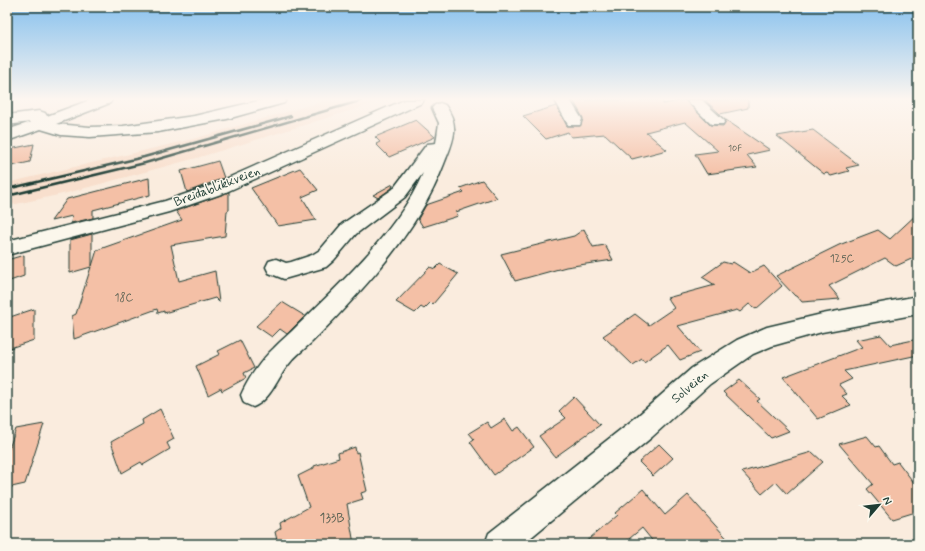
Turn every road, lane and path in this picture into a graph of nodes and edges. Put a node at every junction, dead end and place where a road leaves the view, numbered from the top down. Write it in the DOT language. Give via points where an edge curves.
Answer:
graph roads {
  1 [pos="33,126"];
  2 [pos="54,126"];
  3 [pos="162,126"];
  4 [pos="360,126"];
  5 [pos="442,126"];
  6 [pos="447,126"];
  7 [pos="7,136"];
  8 [pos="7,248"];
  9 [pos="276,267"];
  10 [pos="918,305"];
  11 [pos="253,395"];
  12 [pos="500,544"];
  1 -- 7 [label="street"];
  2 -- 3 [label="street" via="61,131 101,132"];
  4 -- 8 [label="street, Breidablikkveien" via="218,189 169,206"];
  5 -- 9 [label="street" via="432,151 399,193 349,229 334,248 319,261 284,271"];
  6 -- 11 [label="street" via="444,143 426,188 413,211 365,270 281,356"];
  10 -- 12 [label="street, Solveien" via="822,323 767,337 745,347 702,376 643,428"];
}
